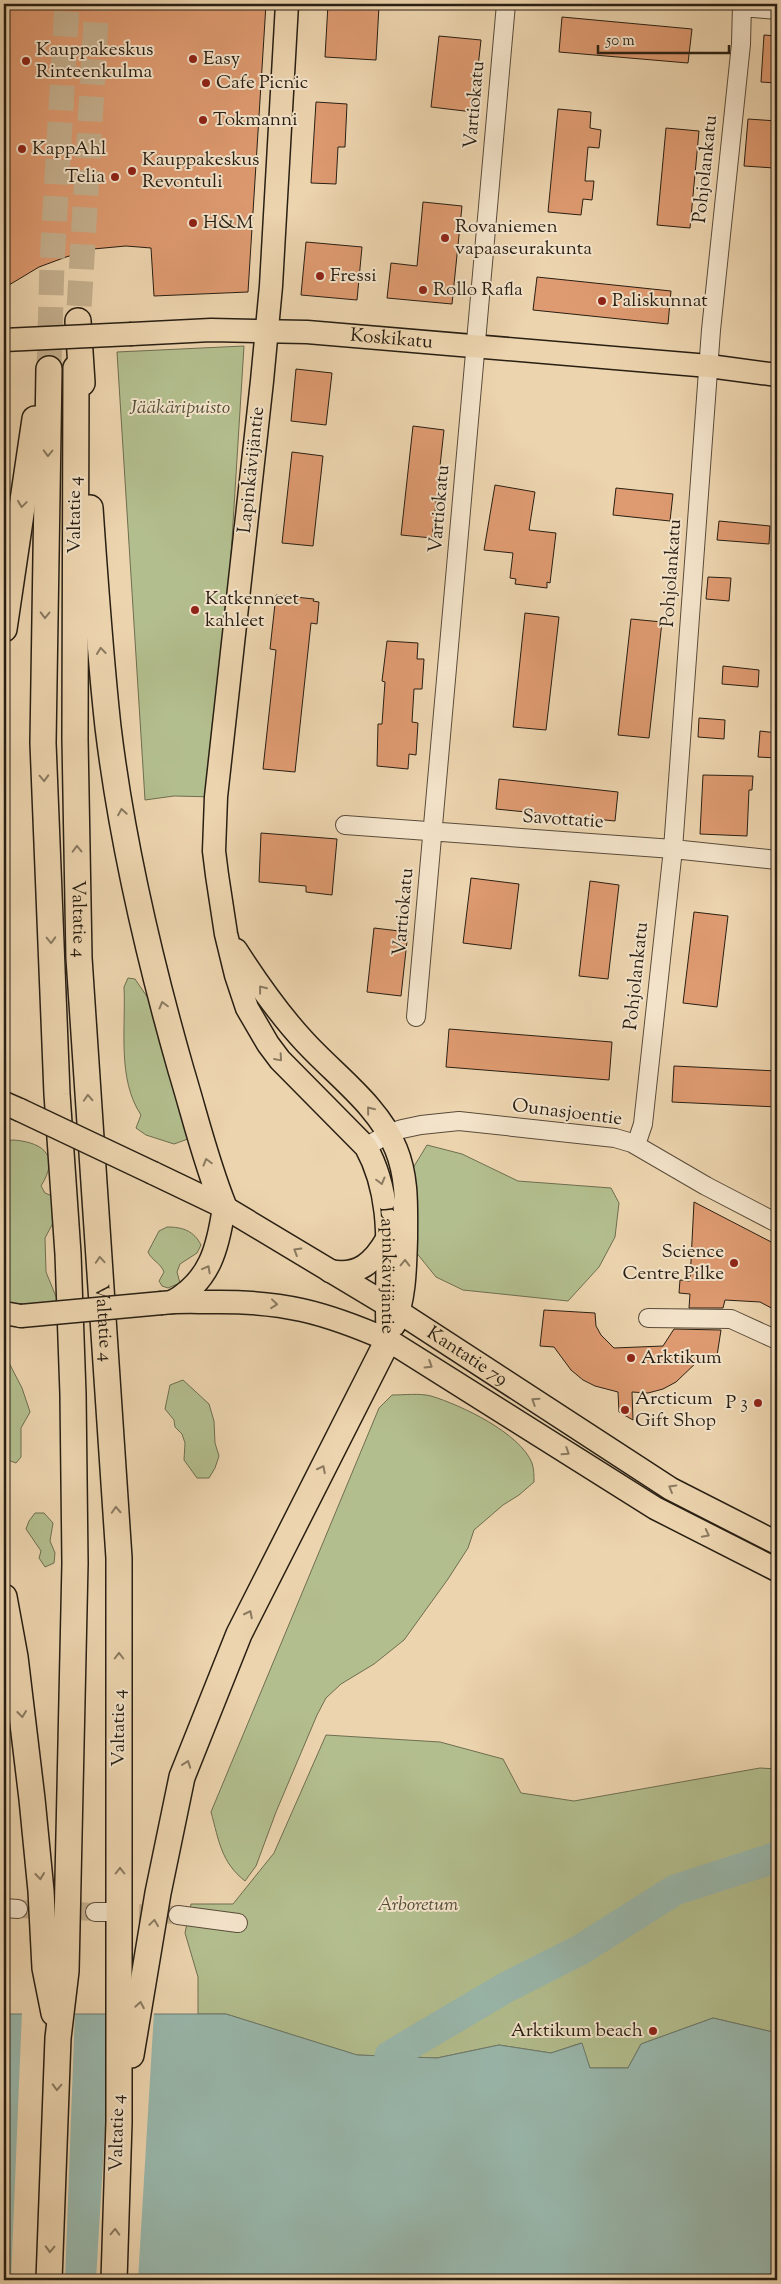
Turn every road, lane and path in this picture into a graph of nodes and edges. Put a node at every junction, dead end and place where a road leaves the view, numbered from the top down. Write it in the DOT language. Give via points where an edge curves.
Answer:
graph roads {
  1 [pos="287,4"];
  2 [pos="506,4"];
  3 [pos="742,5"];
  4 [pos="777,10"];
  5 [pos="78,321"];
  6 [pos="266,332"];
  7 [pos="4,340"];
  8 [pos="476,347"];
  9 [pos="709,366"];
  10 [pos="76,368"];
  11 [pos="777,375"];
  12 [pos="4,629"];
  13 [pos="345,825"];
  14 [pos="433,832"];
  15 [pos="672,850"];
  16 [pos="777,860"];
  17 [pos="226,934"];
  18 [pos="416,1017"];
  19 [pos="12,1107"];
  20 [pos="389,1133"];
  21 [pos="636,1145"];
  22 [pos="366,1147"];
  23 [pos="224,1208"];
  24 [pos="777,1223"];
  25 [pos="387,1239"];
  26 [pos="329,1271"];
  27 [pos="167,1303"];
  28 [pos="392,1308"];
  29 [pos="12,1314"];
  30 [pos="648,1318"];
  31 [pos="388,1340"];
  32 [pos="777,1340"];
  33 [pos="777,1543"];
  34 [pos="777,1570"];
  35 [pos="4,1597"];
  36 [pos="178,1915"];
  37 [pos="238,1923"];
  38 [pos="55,1970"];
  39 [pos="119,2122"];
  40 [pos="49,2280"];
  41 [pos="114,2280"];
  1 -- 6 [label="main road, Lapinkävijäntie"];
  2 -- 8 [label="street, Vartiokatu"];
  3 -- 4 [label="street"];
  3 -- 9 [label="street, Pohjolankatu" via="741,44"];
  23 -- 5 [label="highway, one-way" via="212,1178 162,1002 124,829 108,728 99,637"];
  6 -- 7 [label="main road, Koskikatu, bridge" via="211,330"];
  6 -- 8 [label="main road, Koskikatu" via="307,332"];
  6 -- 17 [label="main road, Lapinkävijäntie" via="216,797 214,851"];
  8 -- 9 [label="main road, Koskikatu"];
  8 -- 14 [label="street, Vartiokatu"];
  9 -- 11 [label="main road, Koskikatu"];
  9 -- 15 [label="street, Pohjolankatu"];
  39 -- 10 [label="highway, Valtatie 4, one-way" via="119,1558 80,958 75,739"];
  12 -- 38 [label="highway, Valtatie 4" via="46,369 43,744 57,1094 68,1254 75,1563"];
  13 -- 14 [label="street, Savottatie"];
  14 -- 15 [label="street, Savottatie"];
  14 -- 18 [label="street, Vartiokatu"];
  15 -- 16 [label="street, Savottatie"];
  15 -- 21 [label="street, Pohjolankatu" via="643,1124"];
  20 -- 17 [label="main road, Lapinkävijäntie, one-way" via="360,1098 302,1040 256,981"];
  17 -- 22 [label="main road, Lapinkävijäntie, one-way" via="247,1008 268,1044"];
  19 -- 23 [label="main road, Kantatie 79, bridge"];
  20 -- 21 [label="street, Ounasjoentie" via="421,1125 459,1122 615,1138"];
  20 -- 22 [label="street, Ounasjoentie"];
  28 -- 20 [label="main road, Lapinkävijäntie, one-way" via="405,1271 406,1197 402,1169"];
  21 -- 24 [label="street, Ounasjoentie"];
  22 -- 25 [label="main road, Lapinkävijäntie, one-way" via="381,1181"];
  26 -- 23 [label="main road, Kantatie 79, one-way"];
  27 -- 23 [label="main road, one-way" via="193,1288 203,1276 214,1254"];
  25 -- 26 [label="main road" via="371,1262 359,1270 346,1273"];
  25 -- 28 [label="main road, Lapinkävijäntie"];
  26 -- 28 [label="main road, Kantatie 79"];
  27 -- 29 [label="main road, Kantatie 79, bridge"];
  27 -- 31 [label="main road, Kantatie 79, one-way" via="279,1304 347,1322"];
  28 -- 31 [label="main road, Lapinkävijäntie"];
  33 -- 28 [label="main road, Kantatie 79, one-way" via="671,1488"];
  30 -- 32 [label="street" via="731,1319"];
  31 -- 34 [label="main road, Kantatie 79, one-way" via="655,1508"];
  39 -- 31 [label="highway, one-way" via="168,1838 182,1777 239,1634"];
  35 -- 38 [label="highway, one-way" via="15,1657 41,1891"];
  36 -- 37 [label="street"];
  38 -- 40 [label="highway, one-way" via="58,2038"];
  41 -- 39 [label="highway, Valtatie 4, one-way"];
}
